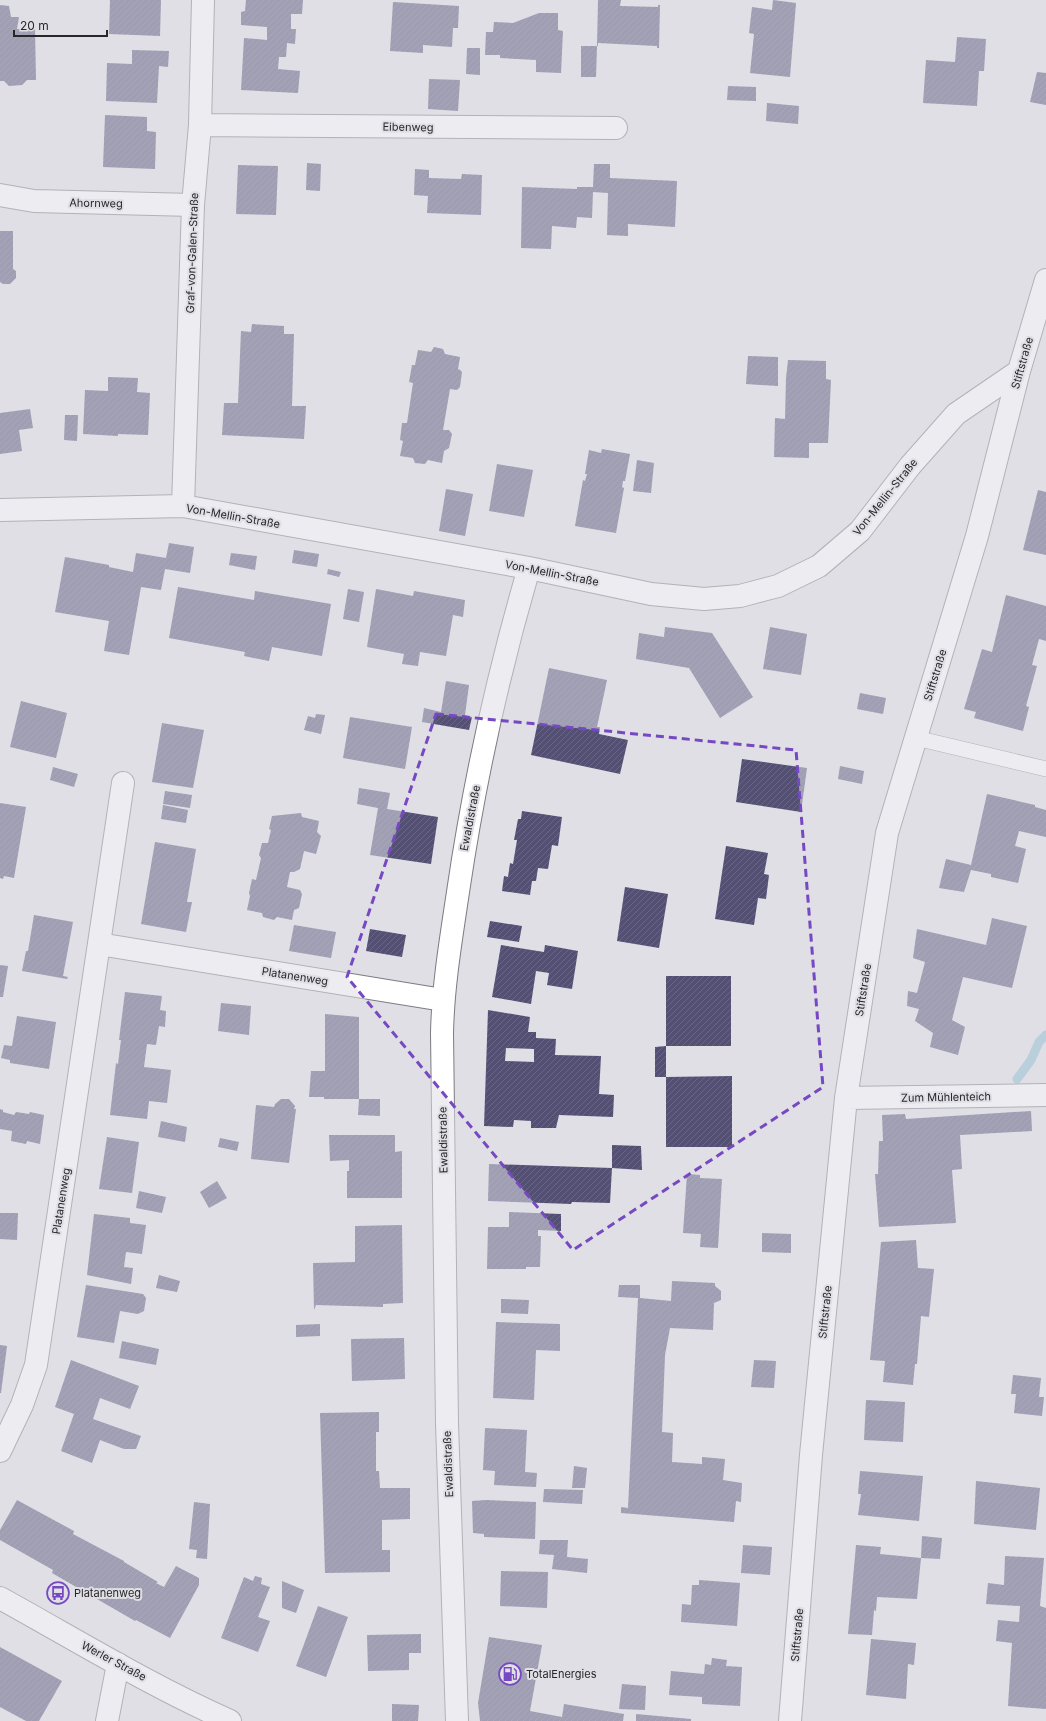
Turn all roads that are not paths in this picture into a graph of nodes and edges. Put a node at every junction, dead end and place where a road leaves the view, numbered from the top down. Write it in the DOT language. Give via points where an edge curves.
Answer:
graph roads {
  1 [pos="203,0"];
  2 [pos="200,125"];
  3 [pos="616,128"];
  4 [pos="0,195"];
  5 [pos="194,205"];
  6 [pos="1046,280"];
  7 [pos="1019,371"];
  8 [pos="183,506"];
  9 [pos="0,510"];
  10 [pos="529,568"];
  11 [pos="916,738"];
  12 [pos="1046,768"];
  13 [pos="123,784"];
  14 [pos="99,944"];
  15 [pos="443,1000"];
  16 [pos="1046,1095"];
  17 [pos="846,1098"];
  18 [pos="2,1447"];
  19 [pos="0,1598"];
  20 [pos="118,1664"];
  21 [pos="107,1721"];
  22 [pos="230,1721"];
  23 [pos="457,1721"];
  24 [pos="790,1721"];
  1 -- 2 [label="street, Graf-von-Galen-Straße"];
  2 -- 3 [label="street, Eibenweg"];
  2 -- 5 [label="street, Graf-von-Galen-Straße"];
  4 -- 5 [label="street, Ahornweg" via="34,201"];
  5 -- 8 [label="street, Graf-von-Galen-Straße"];
  6 -- 7 [label="street, Stiftstraße"];
  7 -- 10 [label="street, Von-Mellin-Straße" via="956,414 910,466 860,531 819,566 778,586 740,596 704,599 651,594"];
  7 -- 11 [label="street, Stiftstraße" via="977,536"];
  8 -- 9 [label="street, Von-Mellin-Straße"];
  8 -- 10 [label="street, Von-Mellin-Straße"];
  10 -- 15 [label="street, Ewaldistraße" via="509,634 467,829"];
  11 -- 12 [label="lane"];
  11 -- 17 [label="street, Stiftstraße" via="887,833"];
  13 -- 14 [label="street, Platanenweg"];
  14 -- 15 [label="street, Platanenweg"];
  14 -- 18 [label="street, Platanenweg" via="36,1365 22,1405"];
  15 -- 23 [label="street, Ewaldistraße" via="447,1424"];
  16 -- 17 [label="street, Zum Mühlenteich"];
  17 -- 24 [label="street, Stiftstraße" via="811,1455"];
  19 -- 20 [label="street, Werler Straße"];
  20 -- 21 [label="street"];
  20 -- 22 [label="street, Werler Straße"];
}
